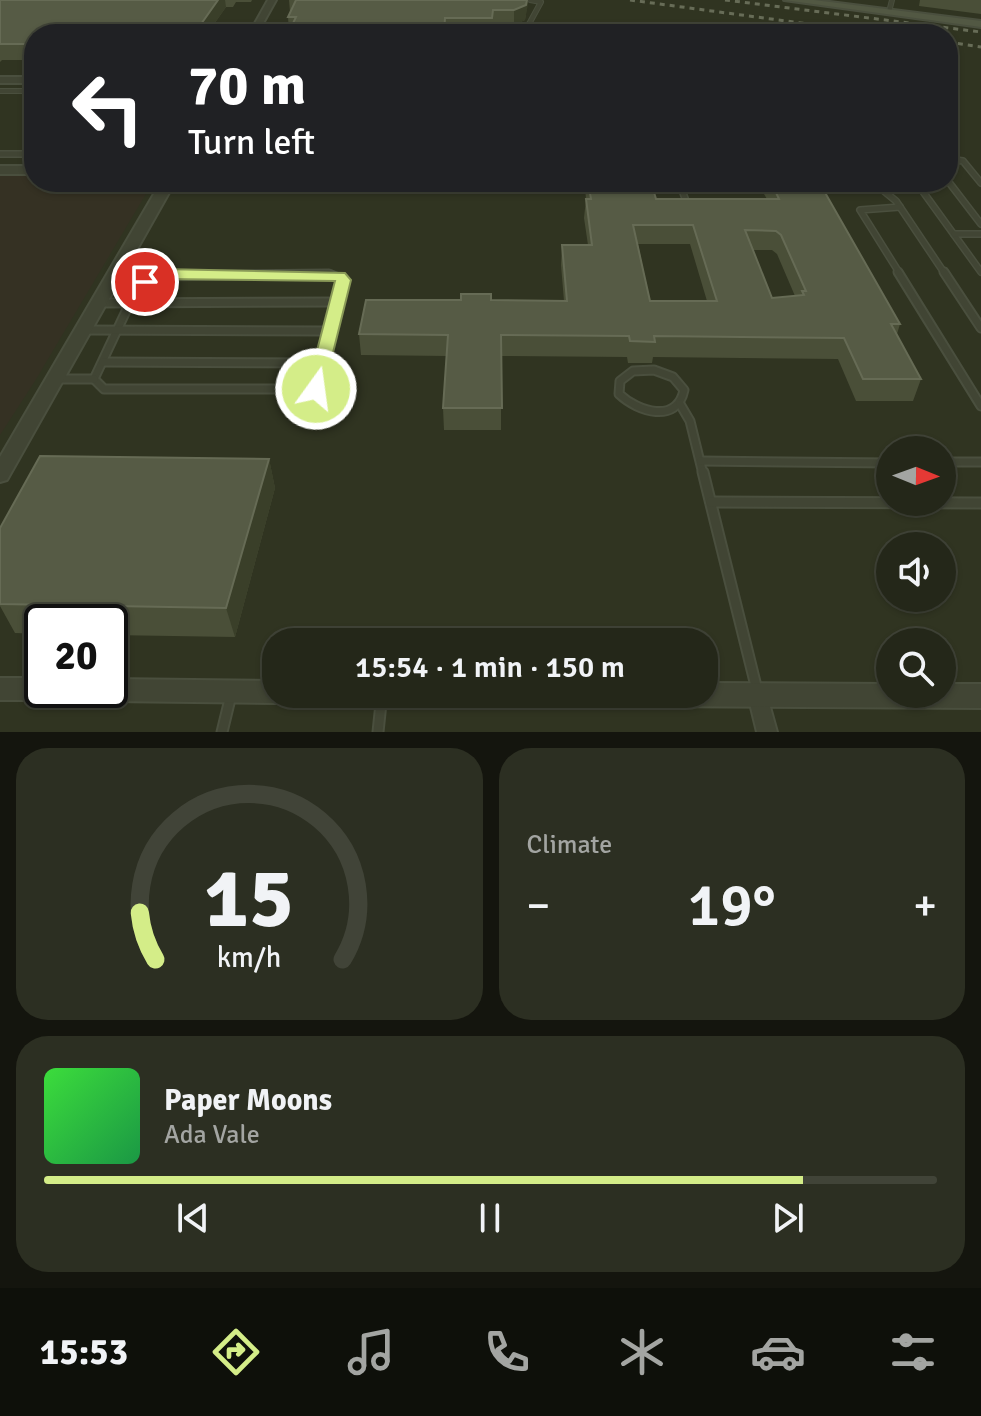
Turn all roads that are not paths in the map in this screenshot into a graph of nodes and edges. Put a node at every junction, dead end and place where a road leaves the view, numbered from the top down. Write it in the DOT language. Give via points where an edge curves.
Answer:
graph roads {
  1 [pos="272,0"];
  2 [pos="530,0"];
  3 [pos="789,0"];
  4 [pos="891,6"];
  5 [pos="259,24"];
  6 [pos="531,24"];
  7 [pos="981,24"];
  8 [pos="0,80"];
  9 [pos="24,80"];
  10 [pos="24,90"];
  11 [pos="0,91"];
  12 [pos="0,154"];
  13 [pos="24,154"];
  14 [pos="958,160"];
  15 [pos="0,170"];
  16 [pos="24,170"];
  17 [pos="981,183"];
  18 [pos="162,192"];
  19 [pos="683,192"];
  20 [pos="884,192"];
  21 [pos="923,192"];
  22 [pos="956,192"];
  23 [pos="696,204"];
  24 [pos="900,207"];
  25 [pos="981,224"];
  26 [pos="954,234"];
  27 [pos="981,234"];
  28 [pos="981,272"];
  29 [pos="133,302"];
  30 [pos="338,302"];
  31 [pos="98,303"];
  32 [pos="981,328"];
  33 [pos="83,330"];
  34 [pos="119,330"];
  35 [pos="331,331"];
  36 [pos="103,362"];
  37 [pos="323,363"];
  38 [pos="54,379"];
  39 [pos="94,379"];
  40 [pos="680,404"];
  41 [pos="981,406"];
  42 [pos="701,461"];
  43 [pos="956,462"];
  44 [pos="981,462"];
  45 [pos="876,463"];
  46 [pos="0,475"];
  47 [pos="711,502"];
  48 [pos="981,503"];
  49 [pos="0,689"];
  50 [pos="24,689"];
  51 [pos="128,690"];
  52 [pos="232,691"];
  53 [pos="262,692"];
  54 [pos="718,695"];
  55 [pos="758,695"];
  56 [pos="981,696"];
  57 [pos="381,708"];
  58 [pos="222,732"];
  59 [pos="378,732"];
  60 [pos="767,732"];
  1 -- 5 [label="street"];
  2 -- 6 [label="lane" via="541,2"];
  3 -- 4 [label="main road"];
  4 -- 7 [label="main road"];
  8 -- 9 [label="street"];
  10 -- 11 [label="lane"];
  12 -- 13 [label="lane"];
  14 -- 17 [label="lane"];
  15 -- 16 [label="street"];
  18 -- 31 [label="street"];
  19 -- 23 [label="lane" via="686,201"];
  20 -- 24 [label="lane"];
  21 -- 26 [label="lane"];
  22 -- 25 [label="lane"];
  24 -- 32 [label="lane"];
  24 -- 41 [label="lane" via="860,210"];
  26 -- 27 [label="lane"];
  26 -- 28 [label="lane"];
  29 -- 30 [label="lane"];
  29 -- 30 [label="lane" via="145,282 162,274 329,274 343,280"];
  29 -- 31 [label="lane"];
  29 -- 34 [label="lane"];
  30 -- 35 [label="lane"];
  31 -- 33 [label="street"];
  33 -- 34 [label="lane"];
  33 -- 38 [label="street"];
  34 -- 35 [label="lane"];
  34 -- 36 [label="lane"];
  35 -- 37 [label="lane"];
  36 -- 37 [label="lane"];
  36 -- 39 [label="lane"];
  37 -- 39 [label="lane" via="316,389 104,389"];
  38 -- 39 [label="lane"];
  38 -- 46 [label="street"];
  40 -- 40 [label="lane" via="684,390 664,373 633,371 620,381 619,394 632,407 653,412"];
  40 -- 42 [label="lane" via="688,413"];
  42 -- 45 [label="lane"];
  42 -- 47 [label="lane"];
  43 -- 44 [label="lane"];
  47 -- 48 [label="lane"];
  47 -- 55 [label="lane"];
  49 -- 50 [label="street"];
  51 -- 52 [label="street"];
  52 -- 53 [label="street"];
  52 -- 58 [label="lane"];
  54 -- 55 [label="street"];
  55 -- 56 [label="street"];
  55 -- 60 [label="street"];
  57 -- 59 [label="lane"];
}
